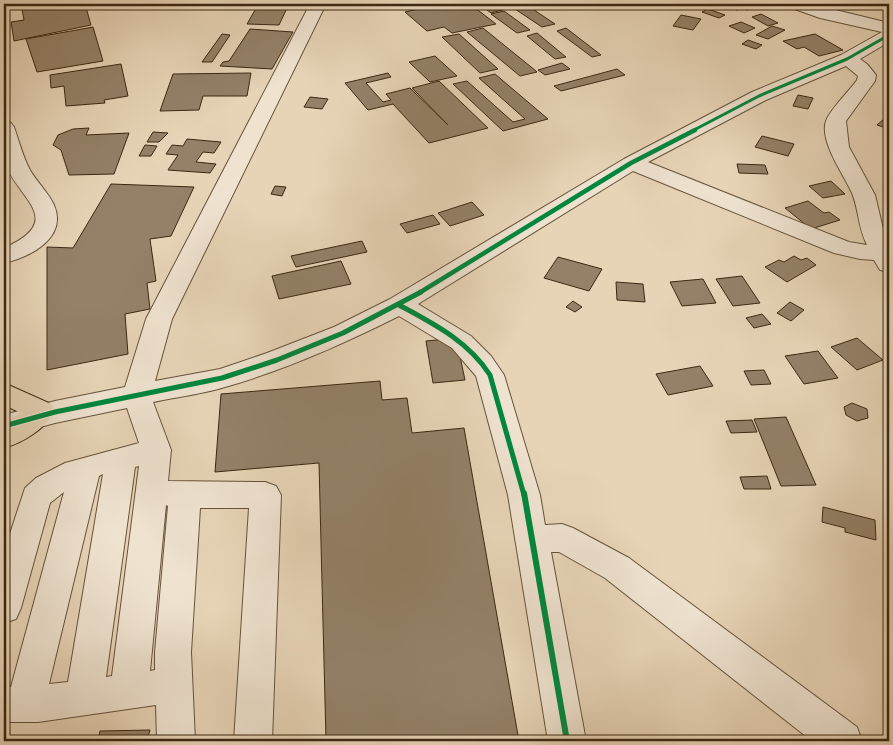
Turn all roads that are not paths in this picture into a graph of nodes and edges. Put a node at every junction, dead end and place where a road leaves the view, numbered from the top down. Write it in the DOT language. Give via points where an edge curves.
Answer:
graph roads {
  1 [pos="318,4"];
  2 [pos="827,4"];
  3 [pos="800,6"];
  4 [pos="889,28"];
  5 [pos="889,35"];
  6 [pos="847,59"];
  7 [pos="4,127"];
  8 [pos="631,163"];
  9 [pos="4,256"];
  10 [pos="887,257"];
  11 [pos="399,305"];
  12 [pos="4,393"];
  13 [pos="138,396"];
  14 [pos="4,409"];
  15 [pos="44,414"];
  16 [pos="4,426"];
  17 [pos="4,437"];
  18 [pos="156,450"];
  19 [pos="121,459"];
  20 [pos="85,469"];
  21 [pos="168,493"];
  22 [pos="532,540"];
  23 [pos="4,608"];
  24 [pos="174,686"];
  25 [pos="129,692"];
  26 [pos="84,698"];
  27 [pos="14,704"];
  28 [pos="176,741"];
  29 [pos="253,741"];
  30 [pos="567,741"];
  31 [pos="843,741"];
  1 -- 13 [label="street" via="159,319"];
  2 -- 3 [label="street"];
  3 -- 4 [label="street"];
  5 -- 6 [label="street"];
  6 -- 8 [label="street" via="759,96"];
  6 -- 10 [label="street" via="867,75 866,81 836,121 839,147 864,195 872,233"];
  7 -- 9 [label="street" via="19,169 44,207 46,223 38,238 28,247"];
  8 -- 10 [label="street" via="842,248"];
  8 -- 11 [label="street"];
  11 -- 13 [label="street" via="343,333 268,363 202,383"];
  11 -- 22 [label="street" via="452,334 481,359 490,375 507,429"];
  12 -- 15 [label="highway"];
  13 -- 15 [label="street"];
  13 -- 18 [label="street"];
  14 -- 15 [label="street"];
  15 -- 16 [label="street"];
  15 -- 17 [label="highway"];
  18 -- 19 [label="street"];
  18 -- 21 [label="street"];
  19 -- 20 [label="street"];
  19 -- 26 [label="street"];
  20 -- 23 [label="street" via="55,479 36,497"];
  20 -- 27 [label="street"];
  21 -- 24 [label="street"];
  21 -- 25 [label="street"];
  21 -- 29 [label="street" via="265,495"];
  22 -- 30 [label="street"];
  22 -- 31 [label="street" via="562,538 617,568"];
  24 -- 25 [label="street"];
  24 -- 28 [label="street"];
  25 -- 26 [label="street"];
  26 -- 27 [label="street"];
}
